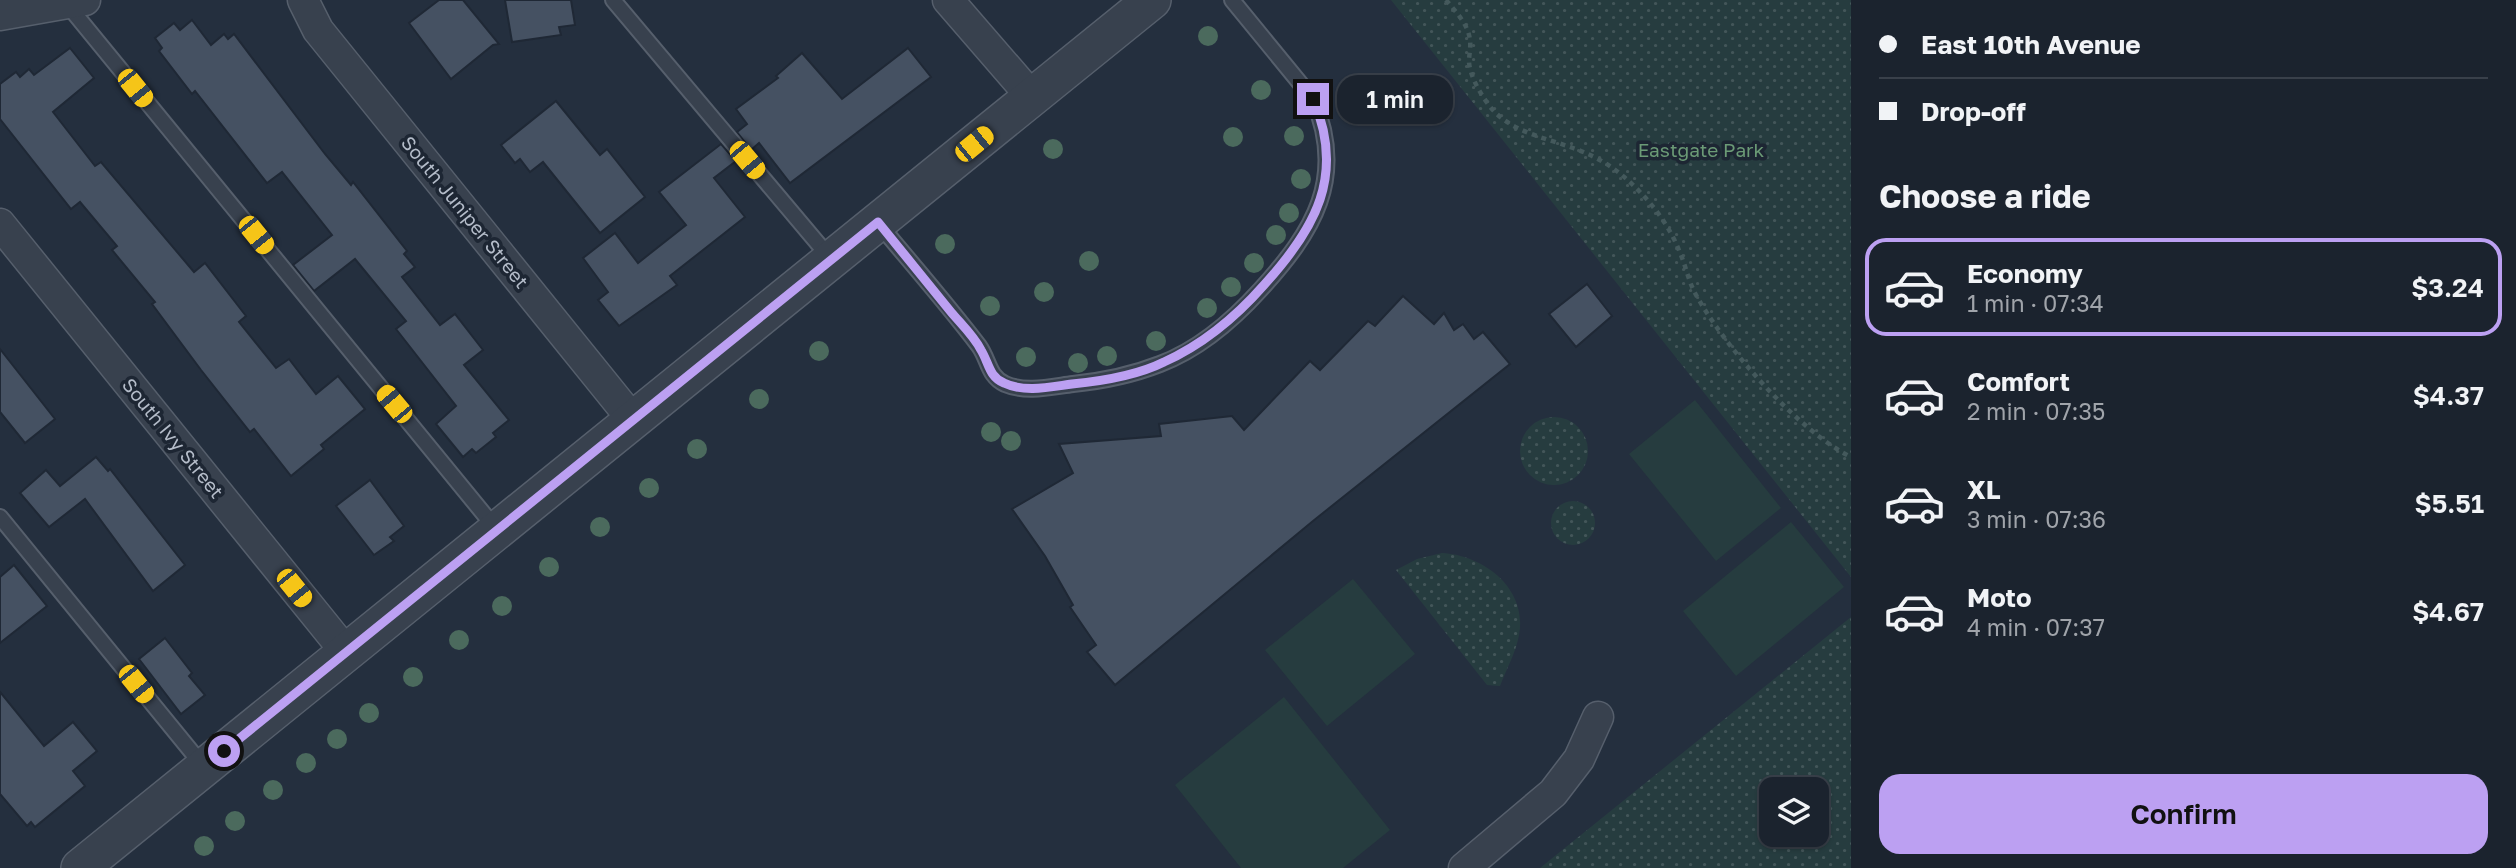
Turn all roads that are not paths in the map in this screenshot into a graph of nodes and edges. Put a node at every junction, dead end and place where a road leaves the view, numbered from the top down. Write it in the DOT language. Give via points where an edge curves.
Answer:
graph roads {
  1 [pos="303,0"];
  2 [pos="613,0"];
  3 [pos="948,0"];
  4 [pos="1152,0"];
  5 [pos="1232,0"];
  6 [pos="76,2"];
  7 [pos="0,15"];
  8 [pos="1032,97"];
  9 [pos="878,222"];
  10 [pos="0,224"];
  11 [pos="831,259"];
  12 [pos="634,420"];
  13 [pos="0,517"];
  14 [pos="497,530"];
  15 [pos="346,652"];
  16 [pos="1598,717"];
  17 [pos="204,768"];
  18 [pos="80,868"];
  19 [pos="1464,868"];
  1 -- 12 [label="street, South Juniper Street" via="318,30"];
  2 -- 11 [label="lane"];
  3 -- 8 [label="street"];
  4 -- 8 [label="street"];
  5 -- 9 [label="lane" via="1313,99 1321,119 1326,160 1322,193 1311,225 1278,270 1218,330 1161,364 1129,375 1028,389 1001,382 992,375 981,349"];
  6 -- 7 [label="street"];
  6 -- 14 [label="lane"];
  8 -- 9 [label="street"];
  9 -- 11 [label="street"];
  10 -- 15 [label="street, South Ivy Street"];
  11 -- 12 [label="street"];
  12 -- 14 [label="street"];
  13 -- 17 [label="lane"];
  14 -- 15 [label="street"];
  15 -- 17 [label="street"];
  16 -- 19 [label="street" via="1579,759 1553,793"];
  17 -- 18 [label="street"];
}
